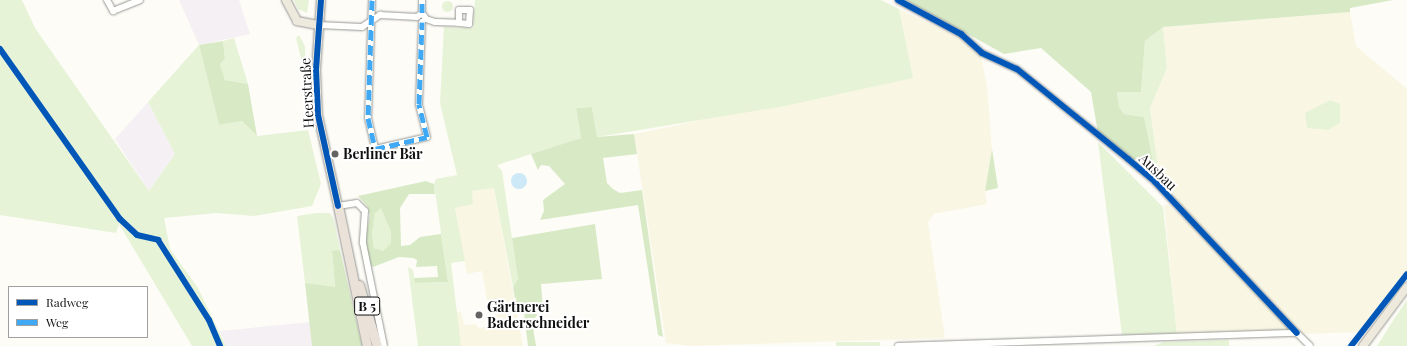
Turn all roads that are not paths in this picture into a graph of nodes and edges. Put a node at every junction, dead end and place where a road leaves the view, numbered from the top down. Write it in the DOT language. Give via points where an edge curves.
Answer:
graph roads {
  1 [pos="107,0"];
  2 [pos="140,0"];
  3 [pos="286,0"];
  4 [pos="320,0"];
  5 [pos="372,0"];
  6 [pos="422,0"];
  7 [pos="898,0"];
  8 [pos="419,15"];
  9 [pos="424,21"];
  10 [pos="370,23"];
  11 [pos="458,23"];
  12 [pos="318,25"];
  13 [pos="338,206"];
  14 [pos="352,266"];
  15 [pos="1407,287"];
  16 [pos="1297,333"];
  17 [pos="367,346"];
  18 [pos="377,346"];
  19 [pos="384,346"];
  20 [pos="898,346"];
  21 [pos="1310,346"];
  22 [pos="1363,346"];
  1 -- 2 [label="street" via="113,11"];
  3 -- 12 [label="main road" via="297,21"];
  4 -- 12 [label="main road, Heerstraße / B 5"];
  5 -- 10 [label="street"];
  6 -- 8 [label="street"];
  7 -- 16 [label="street, Ausbau" via="961,34 982,53 1017,68 1156,182"];
  8 -- 9 [label="street"];
  8 -- 10 [label="street" via="380,15"];
  9 -- 10 [label="street" via="419,104 427,136 375,149 368,118"];
  9 -- 11 [label="street"];
  10 -- 12 [label="street" via="362,27"];
  12 -- 13 [label="main road, Heerstraße / B 5" via="318,115"];
  13 -- 14 [label="highway, B 5"];
  13 -- 19 [label="street" via="357,203 365,211 363,243"];
  14 -- 17 [label="highway, B 5"];
  14 -- 18 [label="highway, B 5"];
  15 -- 22 [label="main road"];
  16 -- 20 [label="street"];
  16 -- 21 [label="street, Ausbau"];
}
